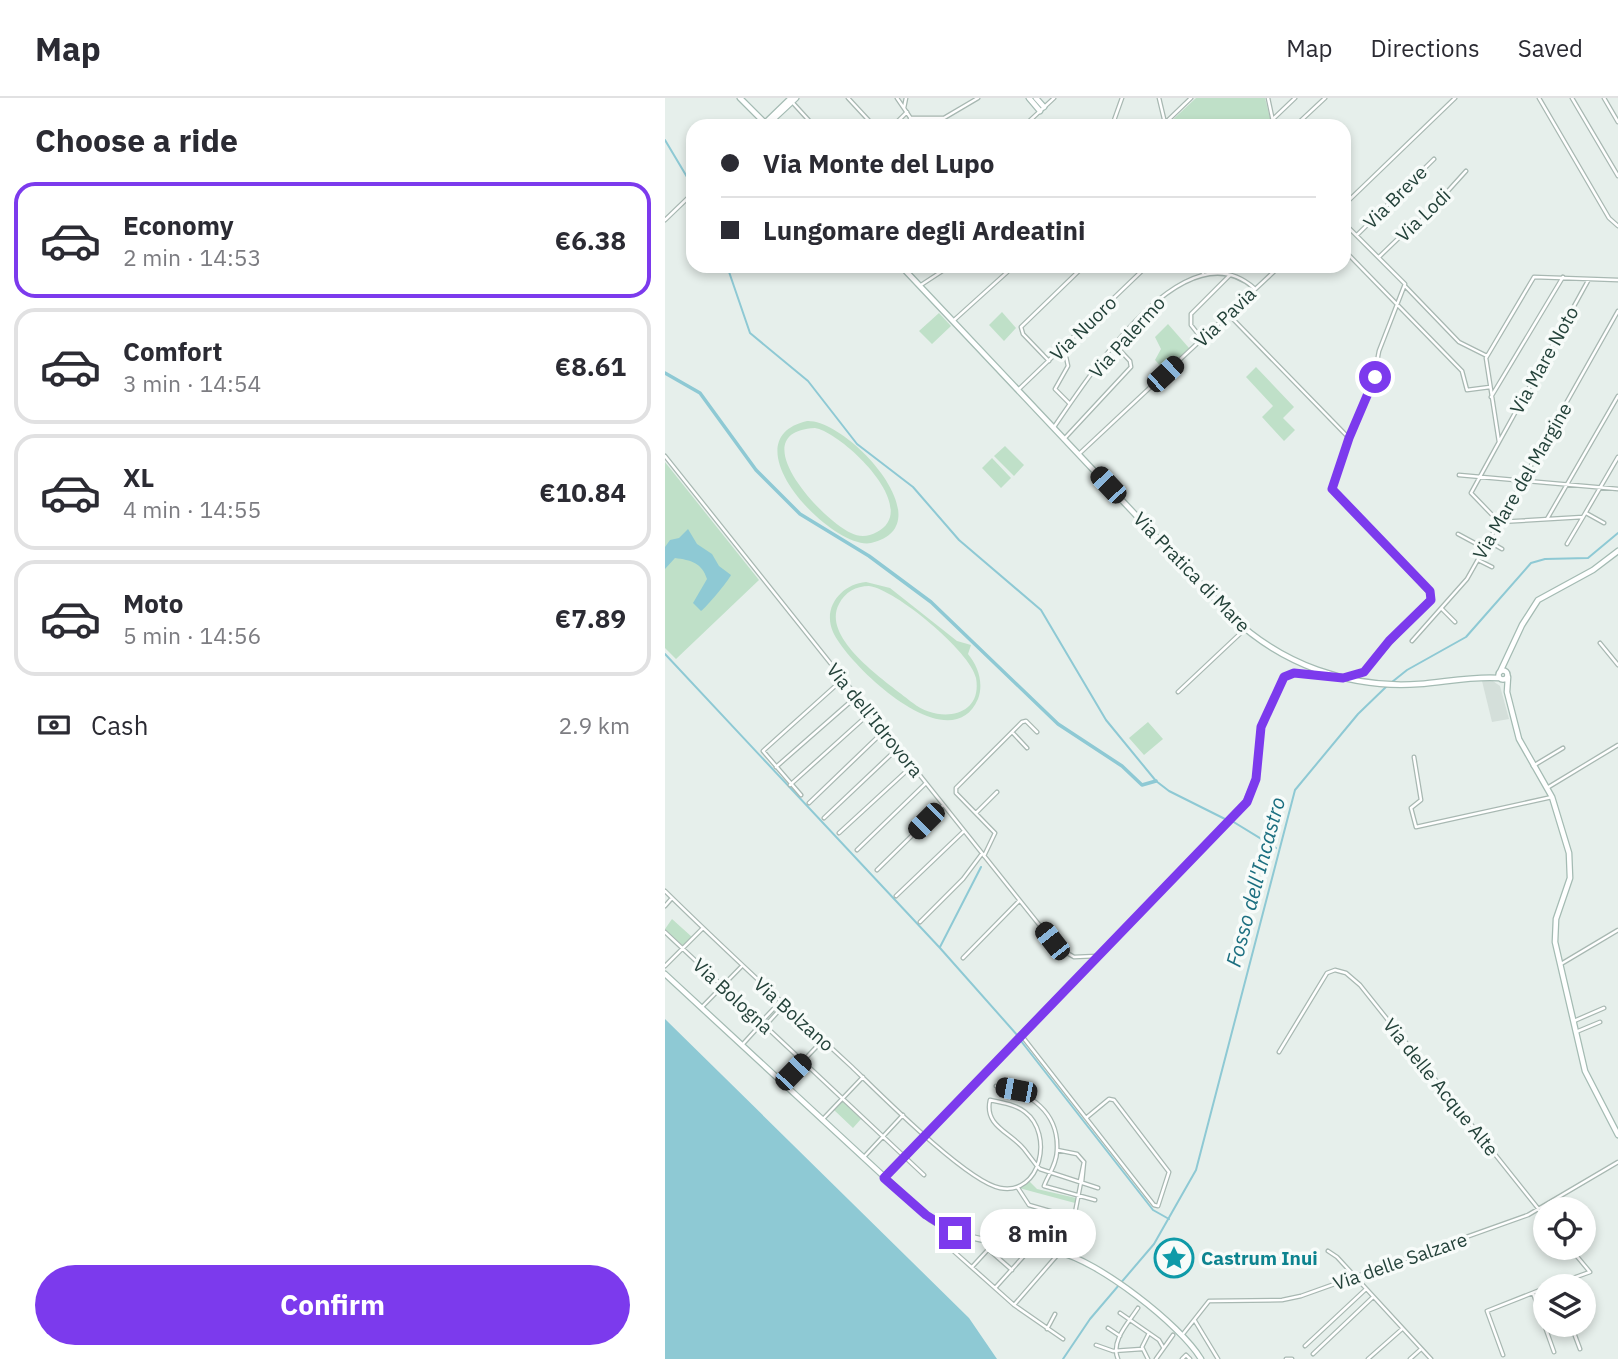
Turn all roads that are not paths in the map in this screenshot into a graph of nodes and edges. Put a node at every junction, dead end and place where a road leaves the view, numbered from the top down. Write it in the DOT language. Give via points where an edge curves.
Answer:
graph roads {
  1 [pos="740,98"];
  2 [pos="848,98"];
  3 [pos="897,98"];
  4 [pos="906,98"];
  5 [pos="978,98"];
  6 [pos="1029,98"];
  7 [pos="1036,98"];
  8 [pos="1054,98"];
  9 [pos="1122,98"];
  10 [pos="1159,98"];
  11 [pos="1191,98"];
  12 [pos="1268,98"];
  13 [pos="1295,98"];
  14 [pos="1325,98"];
  15 [pos="1455,98"];
  16 [pos="1539,98"];
  17 [pos="1572,98"];
  18 [pos="1604,98"];
  19 [pos="792,99"];
  20 [pos="904,108"];
  21 [pos="1042,109"];
  22 [pos="907,112"];
  23 [pos="911,118"];
  24 [pos="760,119"];
  25 [pos="772,119"];
  26 [pos="808,119"];
  27 [pos="868,119"];
  28 [pos="900,119"];
  29 [pos="1031,119"];
  30 [pos="1114,119"];
  31 [pos="1162,119"];
  32 [pos="1169,119"];
  33 [pos="1272,119"];
  34 [pos="1273,119"];
  35 [pos="1303,119"];
  36 [pos="1618,122"];
  37 [pos="1434,159"];
  38 [pos="1465,172"];
  39 [pos="1618,176"];
  40 [pos="1351,198"];
  41 [pos="686,200"];
  42 [pos="665,220"];
  43 [pos="1618,226"];
  44 [pos="1351,230"];
  45 [pos="1356,235"];
  46 [pos="1351,257"];
  47 [pos="1379,257"];
  48 [pos="908,273"];
  49 [pos="939,273"];
  50 [pos="1005,273"];
  51 [pos="1077,273"];
  52 [pos="1140,273"];
  53 [pos="1203,273"];
  54 [pos="1271,273"];
  55 [pos="1231,274"];
  56 [pos="1563,276"];
  57 [pos="1590,278"];
  58 [pos="1618,280"];
  59 [pos="920,285"];
  60 [pos="1405,286"];
  61 [pos="1254,289"];
  62 [pos="1397,304"];
  63 [pos="1618,311"];
  64 [pos="1229,314"];
  65 [pos="953,321"];
  66 [pos="1202,339"];
  67 [pos="1115,344"];
  68 [pos="1064,347"];
  69 [pos="1487,356"];
  70 [pos="1049,361"];
  71 [pos="1490,387"];
  72 [pos="1018,390"];
  73 [pos="1618,396"];
  74 [pos="1491,397"];
  75 [pos="1070,404"];
  76 [pos="1054,427"];
  77 [pos="1349,438"];
  78 [pos="1064,439"];
  79 [pos="1499,442"];
  80 [pos="1079,454"];
  81 [pos="665,456"];
  82 [pos="1618,458"];
  83 [pos="1459,475"];
  84 [pos="1479,477"];
  85 [pos="1523,481"];
  86 [pos="1568,484"];
  87 [pos="1601,488"];
  88 [pos="1618,489"];
  89 [pos="1585,515"];
  90 [pos="1547,519"];
  91 [pos="1499,522"];
  92 [pos="1604,523"];
  93 [pos="1458,534"];
  94 [pos="1488,541"];
  95 [pos="1567,544"];
  96 [pos="1485,548"];
  97 [pos="1502,549"];
  98 [pos="1618,551"];
  99 [pos="1478,560"];
  100 [pos="1492,568"];
  101 [pos="1442,609"];
  102 [pos="1455,622"];
  103 [pos="1245,629"];
  104 [pos="1412,641"];
  105 [pos="1600,643"];
  106 [pos="1618,665"];
  107 [pos="1501,676"];
  108 [pos="843,678"];
  109 [pos="1343,678"];
  110 [pos="1178,692"];
  111 [pos="857,696"];
  112 [pos="871,712"];
  113 [pos="885,730"];
  114 [pos="1012,732"];
  115 [pos="1037,732"];
  116 [pos="1618,745"];
  117 [pos="898,748"];
  118 [pos="1027,748"];
  119 [pos="1563,748"];
  120 [pos="1414,757"];
  121 [pos="912,766"];
  122 [pos="1533,766"];
  123 [pos="776,768"];
  124 [pos="926,783"];
  125 [pos="791,784"];
  126 [pos="1547,788"];
  127 [pos="997,792"];
  128 [pos="801,794"];
  129 [pos="1552,797"];
  130 [pos="809,803"];
  131 [pos="943,805"];
  132 [pos="976,813"];
  133 [pos="824,818"];
  134 [pos="963,832"];
  135 [pos="839,833"];
  136 [pos="857,850"];
  137 [pos="983,855"];
  138 [pos="877,870"];
  139 [pos="665,891"];
  140 [pos="896,896"];
  141 [pos="672,898"];
  142 [pos="1019,901"];
  143 [pos="665,906"];
  144 [pos="920,922"];
  145 [pos="703,928"];
  146 [pos="1618,930"];
  147 [pos="665,932"];
  148 [pos="682,948"];
  149 [pos="1099,955"];
  150 [pos="963,958"];
  151 [pos="1561,964"];
  152 [pos="665,966"];
  153 [pos="742,966"];
  154 [pos="665,974"];
  155 [pos="722,986"];
  156 [pos="780,1002"];
  157 [pos="784,1005"];
  158 [pos="702,1007"];
  159 [pos="1604,1008"];
  160 [pos="1574,1021"];
  161 [pos="1600,1022"];
  162 [pos="763,1024"];
  163 [pos="1576,1032"];
  164 [pos="1022,1036"];
  165 [pos="823,1040"];
  166 [pos="742,1045"];
  167 [pos="1279,1052"];
  168 [pos="803,1061"];
  169 [pos="863,1077"];
  170 [pos="782,1083"];
  171 [pos="996,1086"];
  172 [pos="842,1098"];
  173 [pos="903,1115"];
  174 [pos="1086,1118"];
  175 [pos="822,1120"];
  176 [pos="1618,1135"];
  177 [pos="883,1136"];
  178 [pos="925,1136"];
  179 [pos="1057,1150"];
  180 [pos="905,1157"];
  181 [pos="863,1158"];
  182 [pos="1618,1162"];
  183 [pos="1037,1166"];
  184 [pos="1051,1174"];
  185 [pos="924,1175"];
  186 [pos="884,1178"];
  187 [pos="1081,1182"];
  188 [pos="1017,1187"];
  189 [pos="1098,1188"];
  190 [pos="1078,1197"];
  191 [pos="1559,1197"];
  192 [pos="1095,1200"];
  193 [pos="1533,1202"];
  194 [pos="1533,1211"];
  195 [pos="1074,1218"];
  196 [pos="1050,1223"];
  197 [pos="955,1233"];
  198 [pos="1070,1233"];
  199 [pos="1087,1238"];
  200 [pos="995,1242"];
  201 [pos="1032,1247"];
  202 [pos="988,1249"];
  203 [pos="1328,1251"];
  204 [pos="1060,1252"];
  205 [pos="1580,1260"];
  206 [pos="972,1267"];
  207 [pos="1012,1270"];
  208 [pos="1585,1274"];
  209 [pos="1354,1277"];
  210 [pos="995,1288"];
  211 [pos="1366,1289"];
  212 [pos="1533,1293"];
  213 [pos="1373,1297"];
  214 [pos="1014,1305"];
  215 [pos="1138,1308"];
  216 [pos="1120,1313"];
  217 [pos="1055,1314"];
  218 [pos="1130,1320"];
  219 [pos="1195,1321"];
  220 [pos="1108,1328"];
  221 [pos="1402,1328"];
  222 [pos="1047,1329"];
  223 [pos="1149,1333"];
  224 [pos="1183,1334"];
  225 [pos="1173,1335"];
  226 [pos="1120,1336"];
  227 [pos="1549,1337"];
  228 [pos="1576,1337"];
  229 [pos="1063,1339"];
  230 [pos="1096,1345"];
  231 [pos="1305,1346"];
  232 [pos="1164,1347"];
  233 [pos="1142,1349"];
  234 [pos="1422,1349"];
  235 [pos="1580,1349"];
  236 [pos="1115,1351"];
  237 [pos="1554,1352"];
  238 [pos="1313,1354"];
  239 [pos="1503,1355"];
  240 [pos="1118,1359"];
  241 [pos="1148,1359"];
  242 [pos="1156,1359"];
  243 [pos="1182,1359"];
  244 [pos="1190,1359"];
  245 [pos="1201,1359"];
  246 [pos="1219,1359"];
  247 [pos="1368,1359"];
  248 [pos="1410,1359"];
  249 [pos="1431,1359"];
  1 -- 24 [label="street"];
  2 -- 27 [label="street"];
  3 -- 20 [label="street"];
  4 -- 20 [label="street"];
  5 -- 23 [label="street" via="944,118"];
  6 -- 21 [label="street"];
  7 -- 21 [label="street"];
  8 -- 21 [label="street"];
  9 -- 30 [label="street"];
  10 -- 31 [label="street"];
  11 -- 32 [label="street"];
  12 -- 33 [label="street"];
  13 -- 34 [label="street"];
  14 -- 35 [label="street"];
  15 -- 40 [label="street"];
  16 -- 43 [label="street"];
  17 -- 39 [label="street"];
  18 -- 36 [label="street"];
  19 -- 25 [label="street"];
  19 -- 26 [label="street"];
  20 -- 22 [label="street"];
  21 -- 29 [label="street"];
  22 -- 23 [label="street"];
  22 -- 28 [label="street"];
  37 -- 45 [label="street, Via Breve"];
  38 -- 47 [label="street, Via Lodi" via="1419,223"];
  41 -- 42 [label="street"];
  44 -- 45 [label="street"];
  45 -- 47 [label="street"];
  46 -- 62 [label="street"];
  47 -- 60 [label="street"];
  48 -- 59 [label="street, Via Pratica di Mare"];
  49 -- 59 [label="street"];
  50 -- 65 [label="street"];
  51 -- 70 [label="street" via="1021,327"];
  52 -- 68 [label="street, Via Nuoro"];
  53 -- 55 [label="street"];
  53 -- 67 [label="street, Via Palermo" via="1158,300"];
  54 -- 61 [label="street, Via Pavia"];
  55 -- 61 [label="street"];
  55 -- 66 [label="street" via="1191,314 1191,325"];
  56 -- 57 [label="street"];
  56 -- 69 [label="street" via="1534,276"];
  56 -- 74 [label="street"];
  57 -- 58 [label="street"];
  57 -- 79 [label="street, Via Mare Noto"];
  59 -- 65 [label="street, Via Pratica di Mare"];
  60 -- 62 [label="street"];
  60 -- 69 [label="street" via="1459,342"];
  61 -- 64 [label="street, Via Pavia"];
  62 -- 71 [label="street" via="1462,371 1468,390"];
  62 -- 77 [label="street" via="1373,383"];
  63 -- 85 [label="street, Via Mare del Margine"];
  64 -- 66 [label="street, Via Pavia"];
  64 -- 77 [label="street"];
  65 -- 72 [label="street, Via Pratica di Mare"];
  66 -- 80 [label="street, Via Pavia"];
  67 -- 75 [label="street, Via Palermo"];
  67 -- 78 [label="street" via="1131,367"];
  68 -- 70 [label="street, Via Nuoro"];
  68 -- 75 [label="street" via="1068,366 1055,389"];
  69 -- 71 [label="street"];
  70 -- 72 [label="street, Via Nuoro"];
  71 -- 74 [label="street"];
  72 -- 76 [label="street, Via Pratica di Mare"];
  73 -- 86 [label="street"];
  74 -- 79 [label="street"];
  75 -- 76 [label="street, Via Palermo"];
  76 -- 78 [label="street, Via Pratica di Mare"];
  77 -- 109 [label="street" via="1334,493 1432,596 1364,672"];
  78 -- 80 [label="street, Via Pratica di Mare"];
  79 -- 84 [label="street, Via Mare Noto"];
  80 -- 103 [label="street, Via Pratica di Mare"];
  81 -- 108 [label="street, Via dell'Idrovora"];
  82 -- 87 [label="street"];
  83 -- 84 [label="street"];
  84 -- 85 [label="street"];
  84 -- 91 [label="street" via="1472,494"];
  85 -- 86 [label="street"];
  85 -- 91 [label="street, Via Mare del Margine"];
  86 -- 87 [label="street"];
  86 -- 90 [label="street"];
  87 -- 88 [label="street"];
  87 -- 89 [label="street"];
  89 -- 90 [label="street"];
  89 -- 92 [label="street"];
  89 -- 95 [label="street"];
  90 -- 91 [label="street"];
  91 -- 94 [label="street, Via Mare del Margine"];
  93 -- 96 [label="street"];
  94 -- 96 [label="street, Via Mare del Margine"];
  94 -- 97 [label="street"];
  96 -- 99 [label="street, Via Mare del Margine"];
  98 -- 107 [label="street" via="1594,570 1538,600 1518,633"];
  99 -- 100 [label="street"];
  99 -- 101 [label="street, Via Mare del Margine"];
  101 -- 102 [label="street"];
  101 -- 104 [label="street, Via Mare del Margine"];
  103 -- 109 [label="street, Via Pratica di Mare" via="1299,663"];
  103 -- 110 [label="street"];
  105 -- 106 [label="street"];
  107 -- 109 [label="street, Via Pratica di Mare" via="1399,684"];
  107 -- 122 [label="street" via="1519,739"];
  108 -- 111 [label="street, Via dell'Idrovora"];
  108 -- 123 [label="street" via="762,752"];
  109 -- 149 [label="street" via="1294,673 1284,677 1261,727 1256,779 1247,802"];
  111 -- 112 [label="street, Via dell'Idrovora"];
  111 -- 123 [label="street"];
  112 -- 113 [label="street, Via dell'Idrovora"];
  112 -- 125 [label="street"];
  113 -- 117 [label="street, Via dell'Idrovora"];
  113 -- 130 [label="street"];
  114 -- 115 [label="street" via="1025,721"];
  114 -- 118 [label="street"];
  114 -- 132 [label="street" via="956,788"];
  116 -- 126 [label="street"];
  117 -- 121 [label="street, Via dell'Idrovora"];
  117 -- 133 [label="street"];
  119 -- 122 [label="street"];
  120 -- 129 [label="street" via="1421,800 1411,809 1416,827"];
  121 -- 124 [label="street, Via dell'Idrovora"];
  121 -- 135 [label="street"];
  122 -- 126 [label="street"];
  123 -- 125 [label="street"];
  124 -- 131 [label="street, Via dell'Idrovora"];
  124 -- 136 [label="street"];
  125 -- 128 [label="street"];
  126 -- 129 [label="street"];
  127 -- 132 [label="street"];
  129 -- 151 [label="street" via="1570,864 1555,925"];
  131 -- 134 [label="street, Via dell'Idrovora"];
  131 -- 138 [label="street"];
  132 -- 137 [label="street" via="995,834"];
  134 -- 137 [label="street, Via dell'Idrovora"];
  134 -- 140 [label="street"];
  137 -- 142 [label="street, Via dell'Idrovora"];
  137 -- 144 [label="street"];
  139 -- 141 [label="street, Via Bolzano"];
  141 -- 143 [label="street"];
  141 -- 145 [label="street, Via Bolzano"];
  142 -- 149 [label="street, Via dell'Idrovora" via="1063,953 1078,958"];
  142 -- 150 [label="street"];
  145 -- 148 [label="street"];
  145 -- 153 [label="street, Via Bolzano"];
  146 -- 151 [label="street"];
  147 -- 148 [label="street, Via Bologna"];
  148 -- 152 [label="street"];
  148 -- 155 [label="street, Via Bologna"];
  149 -- 164 [label="street"];
  151 -- 160 [label="street"];
  153 -- 155 [label="street"];
  153 -- 156 [label="street, Via Bolzano"];
  154 -- 158 [label="street"];
  155 -- 158 [label="street"];
  155 -- 162 [label="street, Via Bologna"];
  156 -- 157 [label="street, Via Bolzano"];
  156 -- 162 [label="street"];
  157 -- 162 [label="street"];
  157 -- 165 [label="street, Via Bolzano"];
  158 -- 166 [label="street"];
  159 -- 160 [label="street"];
  160 -- 163 [label="street"];
  161 -- 163 [label="street"];
  162 -- 166 [label="street"];
  162 -- 168 [label="street, Via Bologna"];
  163 -- 176 [label="street" via="1588,1079"];
  164 -- 174 [label="street"];
  164 -- 178 [label="street"];
  165 -- 168 [label="street"];
  165 -- 169 [label="street, Via Bolzano"];
  166 -- 170 [label="street"];
  167 -- 193 [label="street, Via delle Acque Alte" via="1329,971 1342,971 1359,984"];
  168 -- 170 [label="street"];
  168 -- 172 [label="street, Via Bologna"];
  169 -- 172 [label="street"];
  169 -- 173 [label="street, Via Bolzano"];
  170 -- 175 [label="street"];
  171 -- 179 [label="street" via="1025,1093 1046,1110 1055,1127"];
  172 -- 175 [label="street"];
  172 -- 177 [label="street, Via Bologna"];
  173 -- 177 [label="street"];
  173 -- 178 [label="street, Via Bolzano"];
  174 -- 174 [label="street" via="1154,1205 1158,1206 1169,1172 1114,1100 1108,1099"];
  175 -- 181 [label="street"];
  177 -- 180 [label="street, Via Bologna"];
  177 -- 181 [label="street"];
  178 -- 180 [label="street"];
  178 -- 188 [label="street, Via Bolzano" via="989,1185"];
  179 -- 184 [label="street"];
  179 -- 187 [label="street" via="1077,1154 1084,1162"];
  180 -- 185 [label="street, Via Bologna"];
  180 -- 186 [label="street"];
  181 -- 186 [label="street"];
  182 -- 191 [label="street, Via delle Salzare"];
  183 -- 183 [label="street" via="1019,1143 993,1122 988,1113 990,1100 1019,1108 1034,1121 1042,1144"];
  183 -- 184 [label="street"];
  183 -- 188 [label="street"];
  184 -- 187 [label="street"];
  184 -- 190 [label="street" via="1044,1186"];
  186 -- 197 [label="street" via="926,1215"];
  187 -- 189 [label="street"];
  187 -- 190 [label="street"];
  188 -- 195 [label="street" via="1030,1206"];
  190 -- 192 [label="street"];
  190 -- 195 [label="street"];
  194 -- 209 [label="street, Via delle Salzare"];
  195 -- 198 [label="street"];
  196 -- 198 [label="street" via="1057,1231"];
  197 -- 200 [label="street"];
  197 -- 206 [label="street" via="949,1246"];
  198 -- 199 [label="street"];
  200 -- 201 [label="street"];
  200 -- 202 [label="street"];
  201 -- 204 [label="street"];
  201 -- 207 [label="street"];
  202 -- 206 [label="street"];
  202 -- 207 [label="street"];
  203 -- 209 [label="street"];
  204 -- 214 [label="street"];
  204 -- 224 [label="street" via="1085,1260"];
  205 -- 208 [label="street" via="1590,1272"];
  206 -- 210 [label="street"];
  207 -- 210 [label="street"];
  209 -- 211 [label="street"];
  209 -- 219 [label="street, Via delle Salzare" via="1287,1299 1212,1300 1201,1308"];
  210 -- 214 [label="street"];
  211 -- 213 [label="street"];
  211 -- 231 [label="street"];
  212 -- 239 [label="street" via="1487,1311"];
  213 -- 221 [label="street"];
  213 -- 238 [label="street"];
  214 -- 222 [label="street"];
  215 -- 218 [label="street"];
  216 -- 218 [label="street"];
  217 -- 222 [label="street"];
  218 -- 223 [label="street"];
  218 -- 226 [label="street"];
  219 -- 224 [label="street, Via delle Salzare"];
  219 -- 246 [label="street"];
  220 -- 226 [label="street"];
  221 -- 234 [label="street"];
  221 -- 247 [label="street"];
  222 -- 229 [label="street"];
  223 -- 232 [label="street"];
  223 -- 233 [label="street"];
  224 -- 245 [label="street"];
  225 -- 232 [label="street"];
  226 -- 236 [label="street"];
  227 -- 237 [label="street"];
  228 -- 235 [label="street"];
  230 -- 236 [label="street"];
  232 -- 242 [label="street"];
  233 -- 236 [label="street"];
  233 -- 241 [label="street"];
  234 -- 248 [label="street"];
  234 -- 249 [label="street"];
  236 -- 240 [label="street"];
  243 -- 244 [label="street" via="1185,1355"];
}
